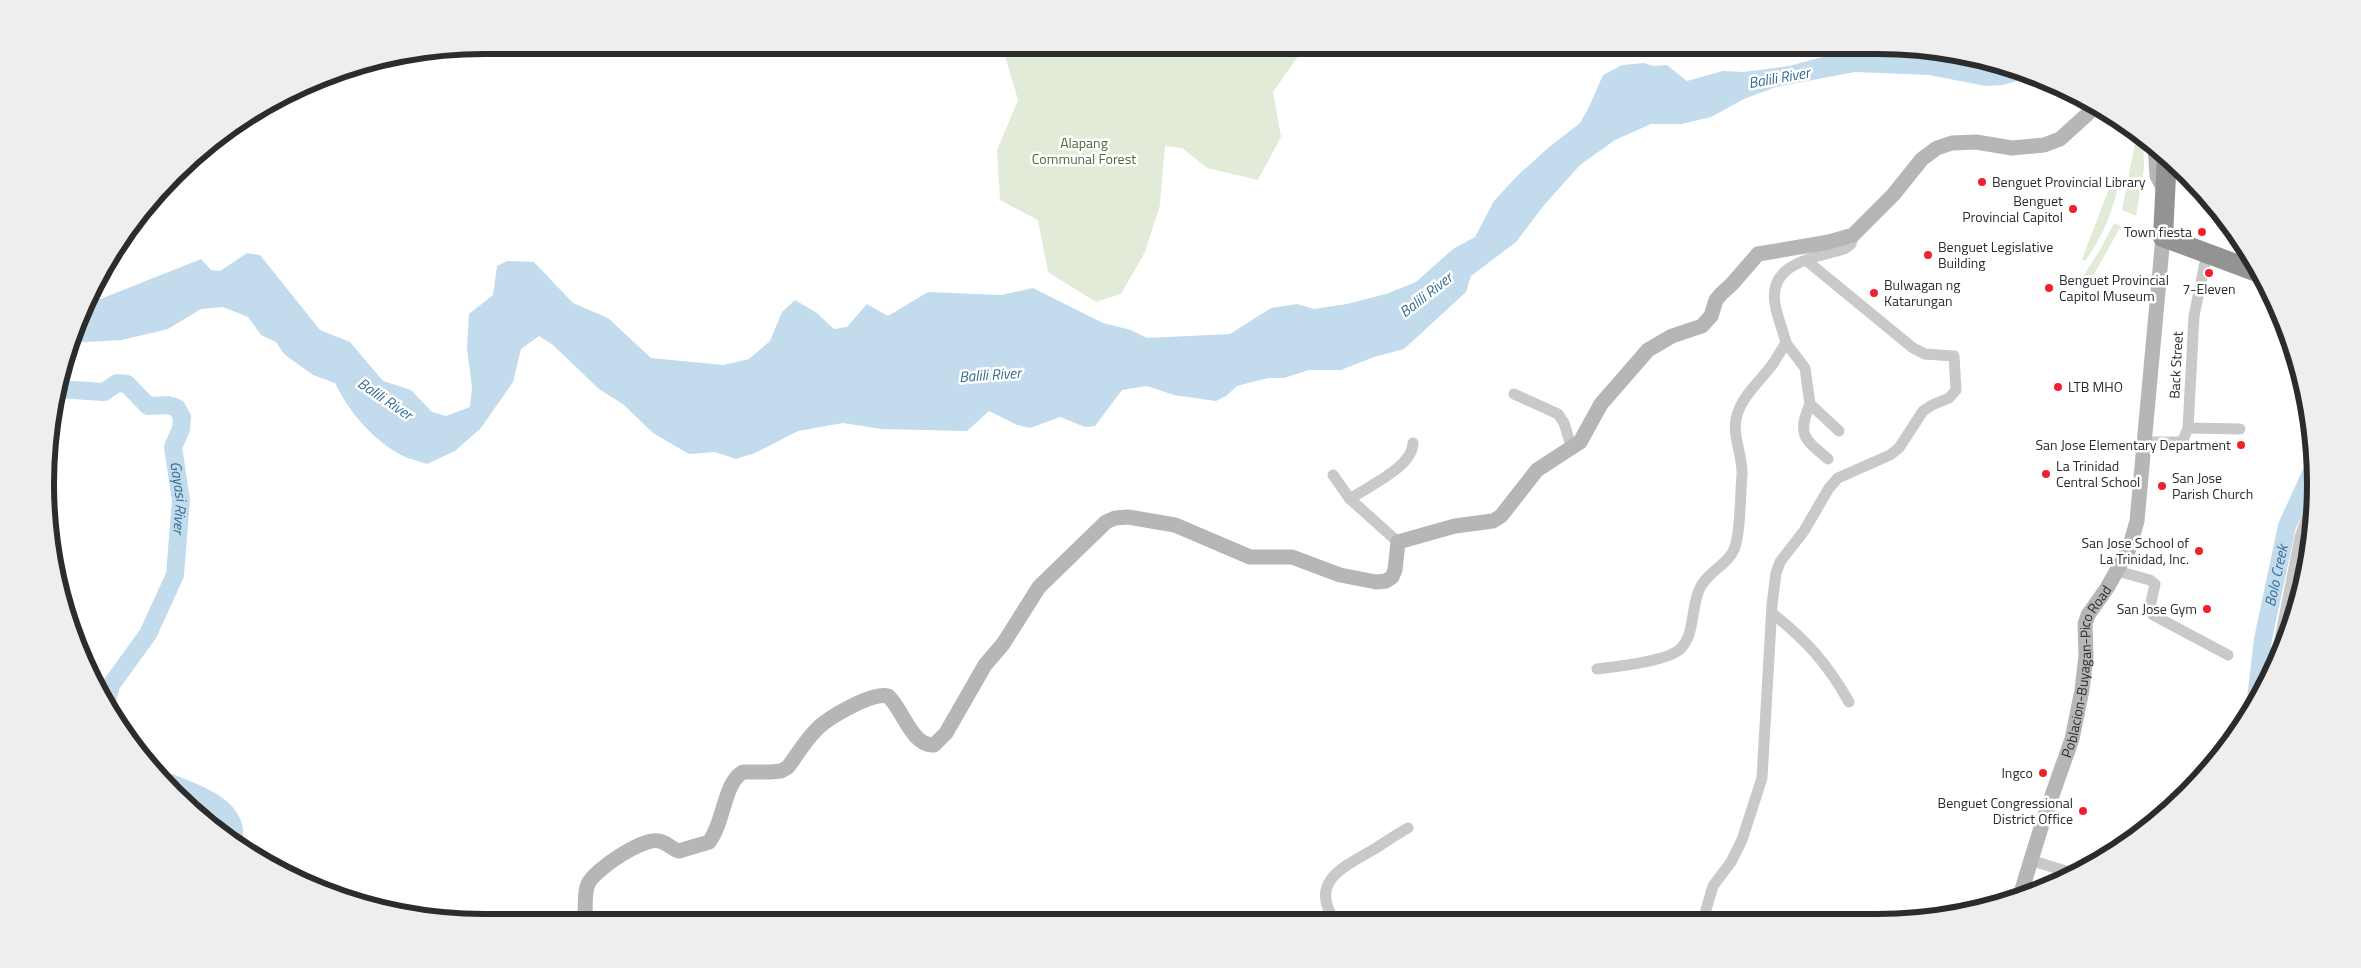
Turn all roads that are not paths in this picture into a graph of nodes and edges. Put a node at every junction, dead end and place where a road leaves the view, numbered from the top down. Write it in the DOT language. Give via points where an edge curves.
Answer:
graph roads {
  1 [pos="2091,111"];
  2 [pos="2156,157"];
  3 [pos="2166,166"];
  4 [pos="2165,190"];
  5 [pos="1853,234"];
  6 [pos="2163,236"];
  7 [pos="2207,253"];
  8 [pos="1807,260"];
  9 [pos="2250,269"];
  10 [pos="1786,343"];
  11 [pos="1514,394"];
  12 [pos="1810,404"];
  13 [pos="2188,428"];
  14 [pos="2240,429"];
  15 [pos="1839,430"];
  16 [pos="2145,442"];
  17 [pos="1413,443"];
  18 [pos="1572,449"];
  19 [pos="1828,459"];
  20 [pos="1333,475"];
  21 [pos="1350,499"];
  22 [pos="2305,522"];
  23 [pos="1398,542"];
  24 [pos="2117,571"];
  25 [pos="1772,613"];
  26 [pos="2282,626"];
  27 [pos="2228,655"];
  28 [pos="1598,670"];
  29 [pos="1848,702"];
  30 [pos="1408,828"];
  31 [pos="2030,860"];
  32 [pos="2065,871"];
  33 [pos="2022,888"];
  34 [pos="585,914"];
  35 [pos="1331,914"];
  36 [pos="1705,914"];
  1 -- 5 [label="street" via="2060,139 2044,145 2012,148 1976,142 1952,143 1937,148 1922,159 1893,195"];
  2 -- 4 [label="street" via="2157,176"];
  3 -- 4 [label="highway"];
  4 -- 6 [label="highway"];
  5 -- 8 [label="street" via="1851,244 1844,250"];
  5 -- 18 [label="street" via="1829,242 1758,254 1721,294 1708,321 1655,344 1641,356 1601,404 1587,432"];
  6 -- 7 [label="highway"];
  6 -- 16 [label="street, Poblacion-Buyagan-Pico Road"];
  7 -- 9 [label="highway"];
  7 -- 13 [label="street, Back Street" via="2194,316"];
  8 -- 10 [label="street" via="1788,268 1776,284 1776,308"];
  8 -- 25 [label="street" via="1913,348 1925,354 1954,356 1956,382 1953,394 1924,411 1899,448 1890,455 1845,473 1829,488 1804,531 1780,562"];
  10 -- 12 [label="street" via="1805,368"];
  10 -- 28 [label="street" via="1746,397 1736,417 1742,471 1736,544 1730,556 1699,589 1685,642 1670,655"];
  11 -- 18 [label="street" via="1558,414"];
  12 -- 15 [label="street"];
  12 -- 19 [label="street" via="1803,420 1804,436"];
  13 -- 14 [label="street"];
  13 -- 16 [label="street" via="2179,442"];
  16 -- 24 [label="street, Poblacion-Buyagan-Pico Road" via="2137,522 2129,549"];
  17 -- 21 [label="street" via="1413,451 1407,461"];
  18 -- 23 [label="street" via="1538,470 1510,508 1493,521 1455,526"];
  20 -- 21 [label="street"];
  21 -- 23 [label="street"];
  22 -- 26 [label="street"];
  23 -- 34 [label="street" via="1392,577 1376,582 1340,576 1292,557 1250,557 1175,525 1128,517 1106,522 1040,587 1003,644 985,665 946,733 934,745 919,740 888,696 882,694 867,699 817,728 788,767 781,771 738,774 730,787 720,824 709,842 680,851 651,840 627,851 596,874 587,888"];
  24 -- 27 [label="street" via="2155,584 2150,607 2153,615"];
  24 -- 31 [label="street, Poblacion-Buyagan-Pico Road" via="2085,624 2086,656 2072,739"];
  25 -- 29 [label="street" via="1816,653 1832,672"];
  25 -- 36 [label="street" via="1762,778 1742,840 1713,886"];
  30 -- 35 [label="street" via="1333,875 1326,886"];
  31 -- 32 [label="street"];
  31 -- 33 [label="street, Poblacion-Buyagan-Pico Road"];
}
